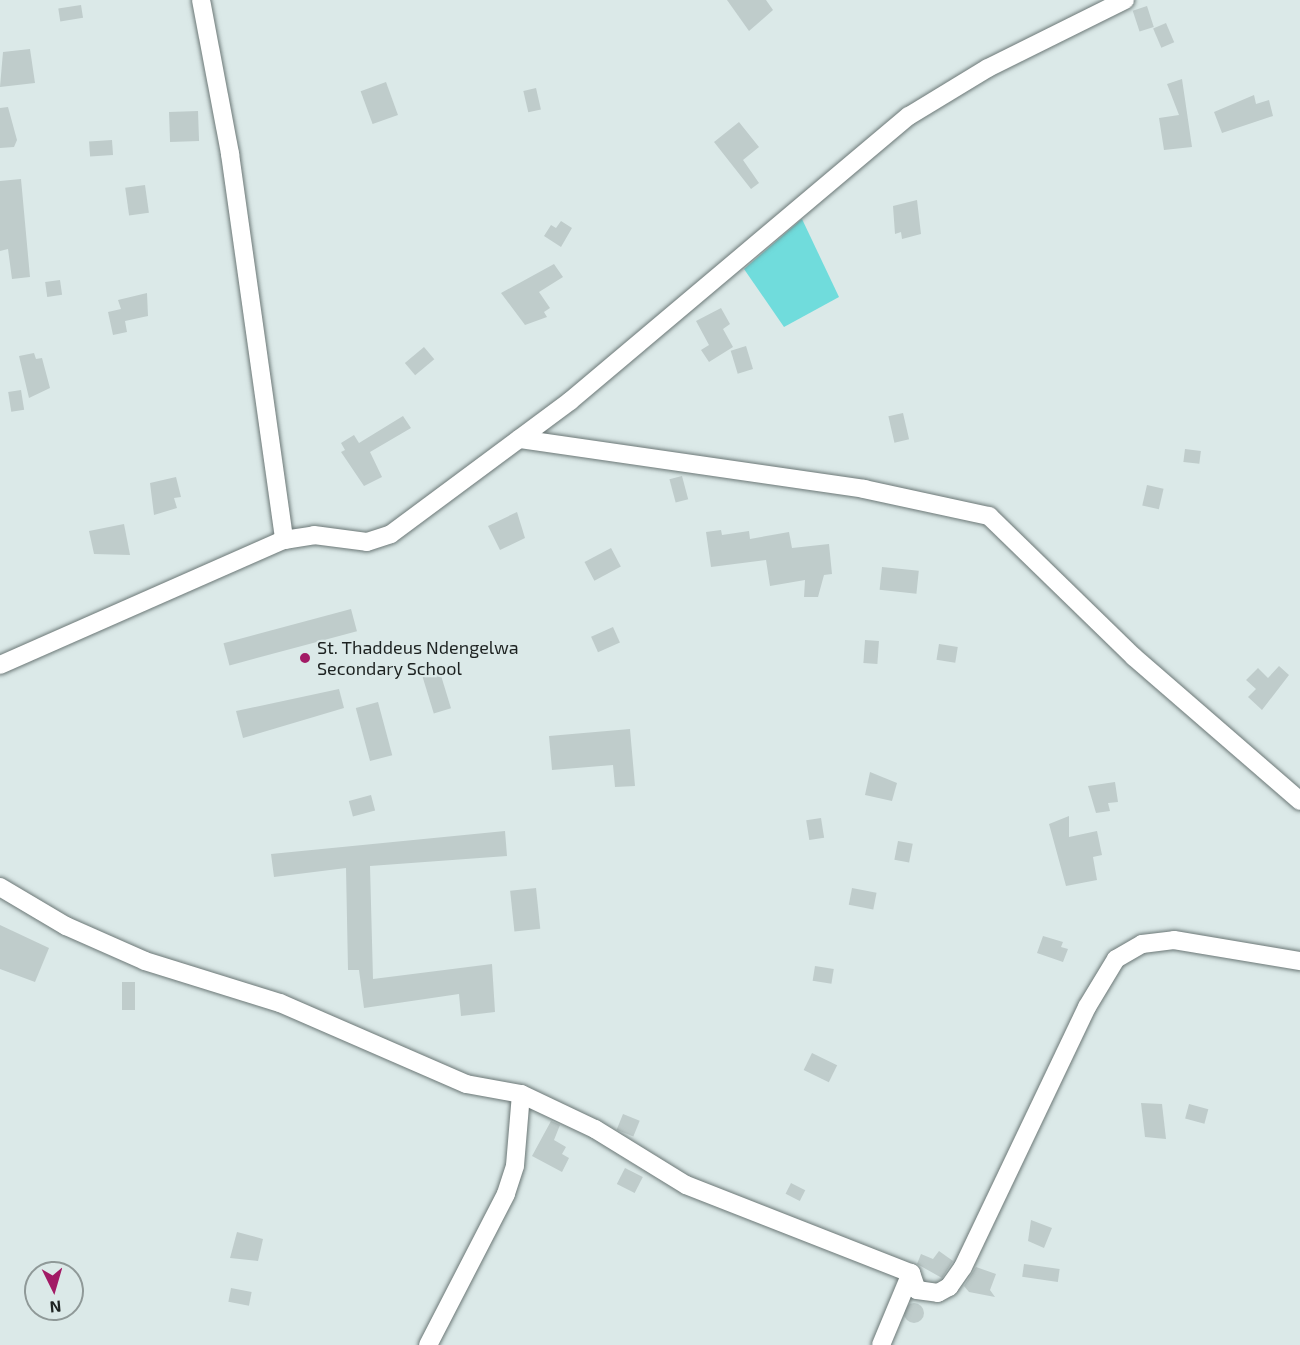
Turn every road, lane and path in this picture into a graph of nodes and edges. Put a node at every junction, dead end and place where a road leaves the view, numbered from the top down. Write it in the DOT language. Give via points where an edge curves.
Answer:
graph roads {
  1 [pos="201,0"];
  2 [pos="1125,0"];
  3 [pos="519,439"];
  4 [pos="284,540"];
  5 [pos="0,665"];
  6 [pos="1300,801"];
  7 [pos="0,887"];
  8 [pos="1300,961"];
  9 [pos="521,1094"];
  10 [pos="911,1273"];
  11 [pos="428,1345"];
  12 [pos="881,1345"];
  1 -- 4 [label="street" via="230,154"];
  2 -- 3 [label="street" via="988,68 909,116 754,252"];
  3 -- 4 [label="street" via="392,534 367,542 314,535"];
  3 -- 6 [label="street" via="864,489 989,516 1134,657"];
  4 -- 5 [label="street"];
  7 -- 9 [label="street" via="66,926 145,961 280,1003 466,1084"];
  8 -- 10 [label="street" via="1174,940 1142,944 1116,959 1087,1007 956,1279 944,1291 930,1294 917,1290"];
  9 -- 10 [label="street" via="595,1129 686,1185"];
  9 -- 11 [label="street" via="515,1166 506,1194"];
  10 -- 12 [label="street"];
}
